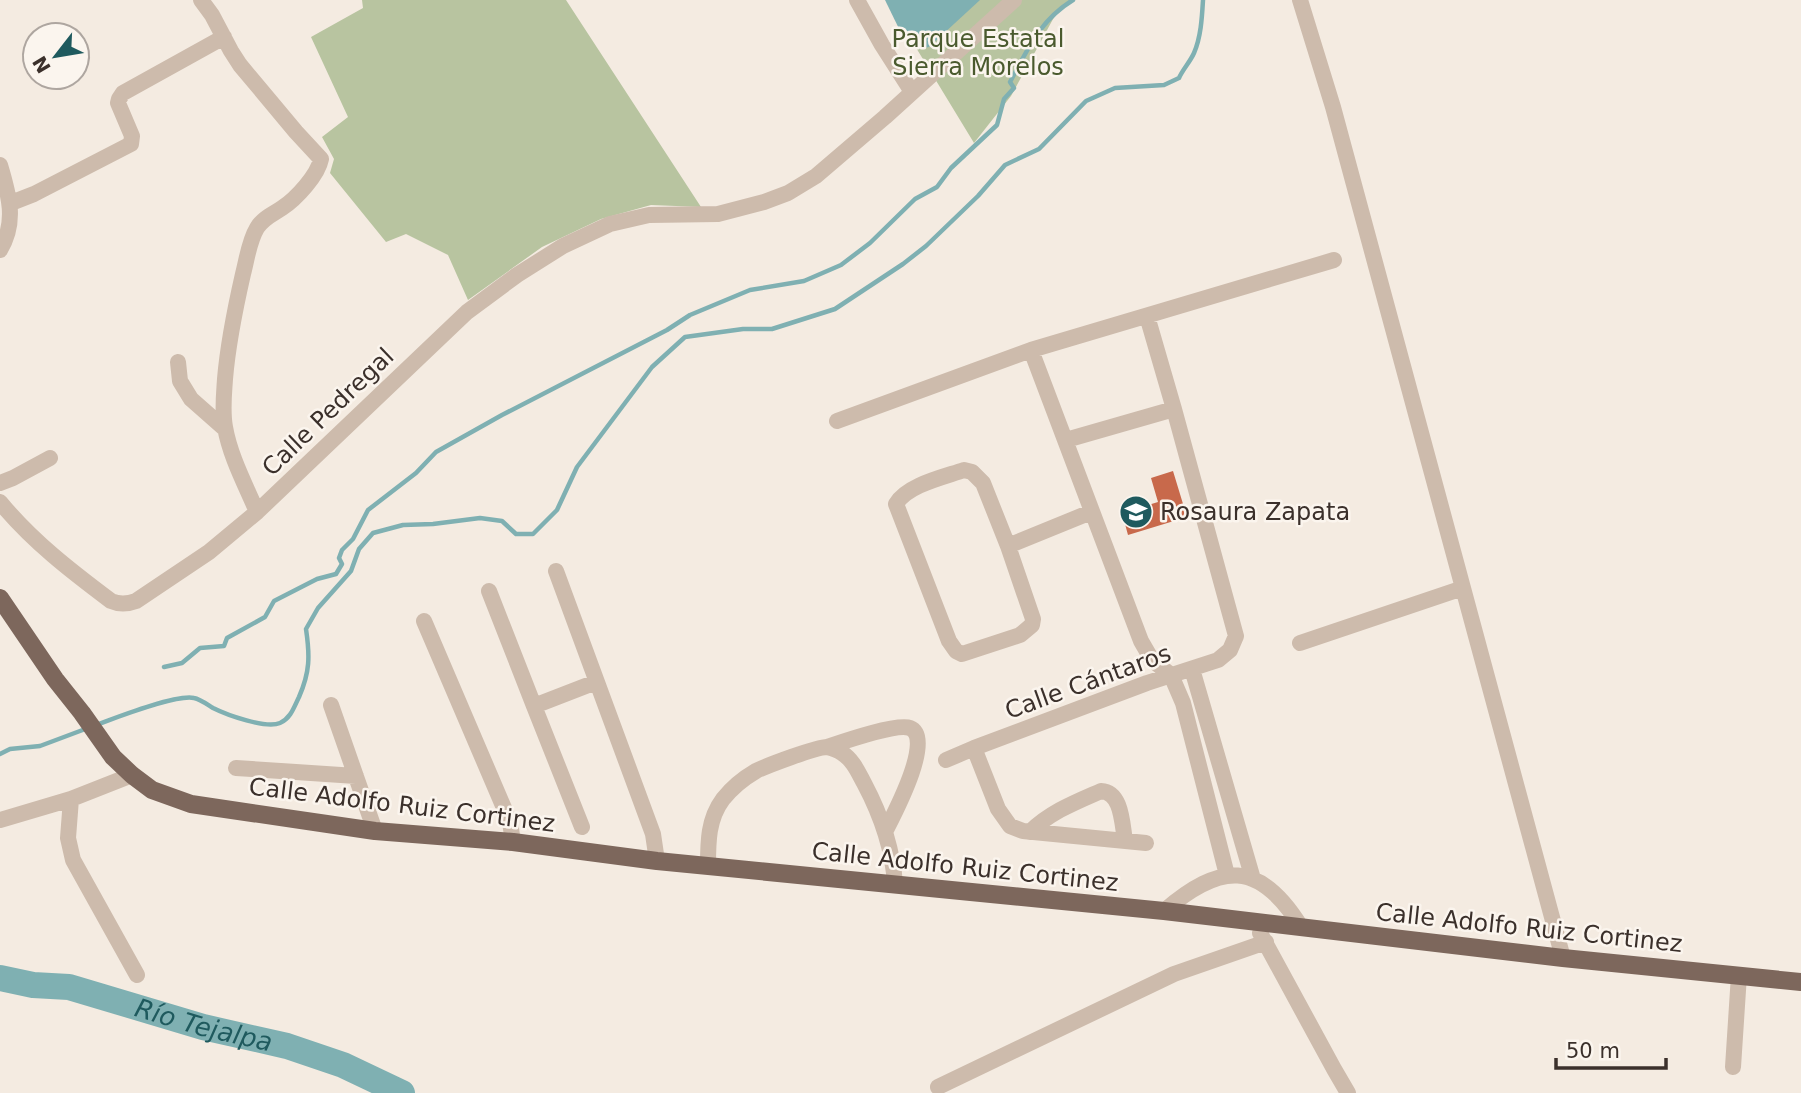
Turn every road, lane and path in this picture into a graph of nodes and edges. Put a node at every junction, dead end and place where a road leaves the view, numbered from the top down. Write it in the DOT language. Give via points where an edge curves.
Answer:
graph roads {
  1 [pos="201,0"];
  2 [pos="857,0"];
  3 [pos="1014,0"];
  4 [pos="1300,0"];
  5 [pos="224,37"];
  6 [pos="912,92"];
  7 [pos="0,165"];
  8 [pos="11,204"];
  9 [pos="0,250"];
  10 [pos="1334,260"];
  11 [pos="1147,316"];
  12 [pos="1031,350"];
  13 [pos="178,362"];
  14 [pos="1174,409"];
  15 [pos="836,421"];
  16 [pos="225,429"];
  17 [pos="1066,440"];
  18 [pos="50,458"];
  19 [pos="0,483"];
  20 [pos="0,502"];
  21 [pos="257,512"];
  22 [pos="1091,512"];
  23 [pos="1008,546"];
  24 [pos="556,571"];
  25 [pos="1463,588"];
  26 [pos="489,591"];
  27 [pos="0,598"];
  28 [pos="424,621"];
  29 [pos="1300,643"];
  30 [pos="1192,669"];
  31 [pos="1171,675"];
  32 [pos="596,681"];
  33 [pos="331,705"];
  34 [pos="534,706"];
  35 [pos="827,747"];
  36 [pos="974,748"];
  37 [pos="946,760"];
  38 [pos="236,768"];
  39 [pos="132,775"];
  40 [pos="356,776"];
  41 [pos="71,799"];
  42 [pos="0,820"];
  43 [pos="582,827"];
  44 [pos="375,831"];
  45 [pos="886,832"];
  46 [pos="1030,832"];
  47 [pos="1125,840"];
  48 [pos="513,842"];
  49 [pos="1146,843"];
  50 [pos="657,861"];
  51 [pos="708,866"];
  52 [pos="1227,875"];
  53 [pos="1253,879"];
  54 [pos="895,885"];
  55 [pos="1164,911"];
  56 [pos="1253,922"];
  57 [pos="1301,927"];
  58 [pos="1266,942"];
  59 [pos="1563,958"];
  60 [pos="137,975"];
  61 [pos="1739,975"];
  62 [pos="1801,982"];
  63 [pos="1733,1067"];
  64 [pos="938,1087"];
  65 [pos="1349,1093"];
  1 -- 5 [label="street"];
  2 -- 6 [label="street"];
  3 -- 6 [label="street, Calle Pedregal"];
  4 -- 25 [label="street"];
  5 -- 8 [label="street" via="123,93 118,103 131,144"];
  5 -- 16 [label="street" via="240,65 321,159 298,194 262,221 252,239 228,346 222,411"];
  6 -- 21 [label="street, Calle Pedregal" via="816,176 788,192 718,214 649,215 610,224 528,268 467,312"];
  7 -- 8 [label="street"];
  8 -- 9 [label="street" via="9,230"];
  10 -- 11 [label="street"];
  11 -- 12 [label="street"];
  11 -- 14 [label="street"];
  12 -- 15 [label="street"];
  12 -- 17 [label="street"];
  13 -- 16 [label="street" via="180,381 191,399"];
  14 -- 17 [label="street"];
  14 -- 30 [label="street, Calle Cántaros" via="1236,636 1230,650 1218,660"];
  16 -- 21 [label="street"];
  17 -- 22 [label="street"];
  18 -- 19 [label="street"];
  20 -- 21 [label="street, Calle Pedregal" via="73,572 111,601 128,604 209,552"];
  22 -- 23 [label="street"];
  22 -- 31 [label="street" via="1141,641 1152,660"];
  23 -- 23 [label="street" via="983,483 972,472 964,470 914,488 897,504 949,641 962,653 1020,635 1032,625"];
  24 -- 32 [label="street"];
  25 -- 29 [label="street"];
  25 -- 59 [label="street"];
  26 -- 34 [label="street"];
  27 -- 39 [label="main road, Calle Adolfo Ruiz Cortinez" via="113,757"];
  28 -- 48 [label="street" via="510,822"];
  30 -- 31 [label="street, Calle Cántaros"];
  30 -- 53 [label="street"];
  31 -- 36 [label="street, Calle Cántaros"];
  31 -- 52 [label="street" via="1190,726"];
  32 -- 34 [label="street"];
  32 -- 50 [label="street" via="653,834"];
  33 -- 40 [label="street"];
  34 -- 43 [label="street"];
  35 -- 45 [label="street" via="854,764"];
  35 -- 45 [label="street" via="890,730 909,727 915,731 919,742 914,768"];
  35 -- 51 [label="street" via="755,772 735,787 714,816 708,835"];
  36 -- 37 [label="street, Calle Cántaros"];
  36 -- 46 [label="street" via="998,809 1010,827"];
  38 -- 40 [label="street"];
  39 -- 41 [label="street"];
  39 -- 44 [label="main road, Calle Adolfo Ruiz Cortinez" via="152,790 191,804"];
  40 -- 44 [label="street"];
  41 -- 42 [label="street"];
  41 -- 60 [label="street" via="68,838 73,860"];
  44 -- 48 [label="main road, Calle Adolfo Ruiz Cortinez"];
  45 -- 54 [label="street"];
  46 -- 47 [label="street"];
  46 -- 47 [label="street" via="1064,807 1101,790 1117,801"];
  47 -- 49 [label="street"];
  48 -- 50 [label="main road, Calle Adolfo Ruiz Cortinez"];
  50 -- 51 [label="main road, Calle Adolfo Ruiz Cortinez"];
  51 -- 54 [label="main road, Calle Adolfo Ruiz Cortinez"];
  52 -- 53 [label="street"];
  52 -- 55 [label="street" via="1206,881"];
  53 -- 57 [label="street" via="1276,893"];
  54 -- 55 [label="main road, Calle Adolfo Ruiz Cortinez"];
  55 -- 56 [label="main road, Calle Adolfo Ruiz Cortinez"];
  56 -- 57 [label="main road, Calle Adolfo Ruiz Cortinez"];
  56 -- 58 [label="street"];
  57 -- 59 [label="main road, Calle Adolfo Ruiz Cortinez"];
  58 -- 64 [label="street" via="1174,974"];
  58 -- 65 [label="street"];
  59 -- 61 [label="main road, Calle Adolfo Ruiz Cortinez"];
  61 -- 62 [label="main road, Calle Adolfo Ruiz Cortinez"];
  61 -- 63 [label="street"];
}
